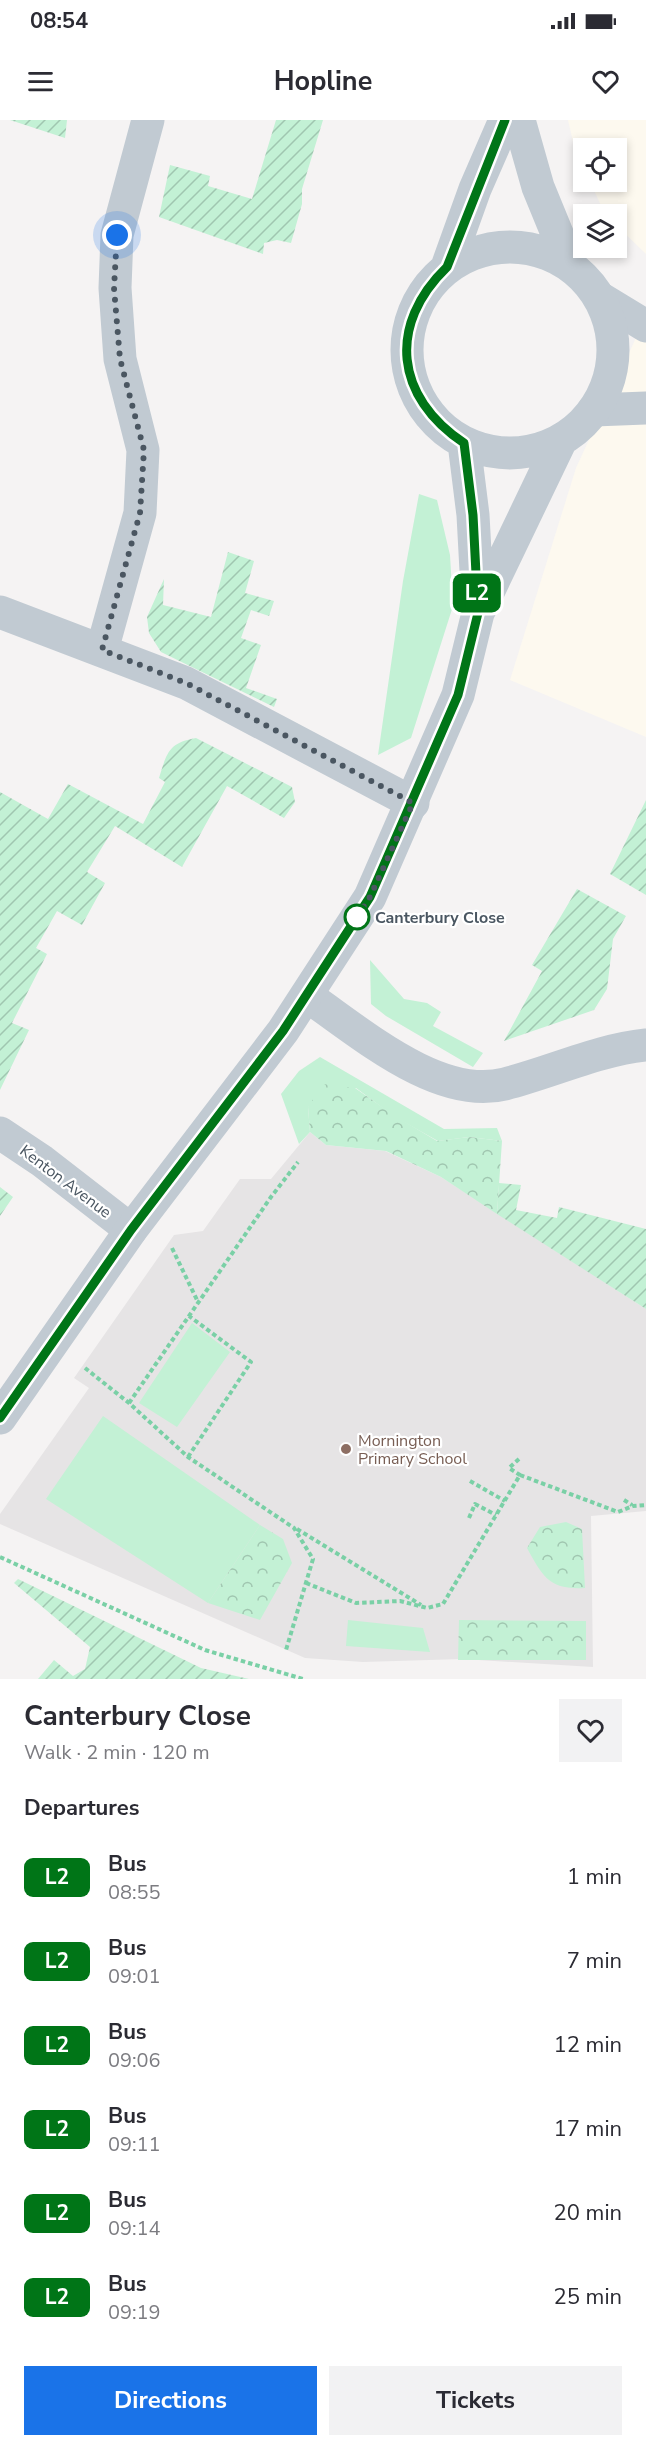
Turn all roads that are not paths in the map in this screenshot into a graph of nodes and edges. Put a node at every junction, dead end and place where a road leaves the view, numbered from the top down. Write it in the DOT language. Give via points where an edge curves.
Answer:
graph roads {
  1 [pos="148,120"];
  2 [pos="505,120"];
  3 [pos="519,120"];
  4 [pos="570,265"];
  5 [pos="447,267"];
  6 [pos="600,298"];
  7 [pos="646,326"];
  8 [pos="646,408"];
  9 [pos="594,410"];
  10 [pos="561,440"];
  11 [pos="464,443"];
  12 [pos="0,612"];
  13 [pos="478,613"];
  14 [pos="102,650"];
  15 [pos="413,803"];
  16 [pos="307,996"];
  17 [pos="646,1045"];
  18 [pos="0,1133"];
  19 [pos="131,1230"];
  20 [pos="0,1418"];
  1 -- 14 [label="street" via="117,235 114,288 120,359 144,450 140,513"];
  2 -- 5 [label="street"];
  3 -- 4 [label="street" via="537,187"];
  4 -- 5 [label="street" via="547,252 501,246 467,256"];
  4 -- 6 [label="street"];
  5 -- 11 [label="street" via="416,305 407,339 410,375 429,414"];
  6 -- 7 [label="street"];
  6 -- 9 [label="street" via="612,332 613,366"];
  8 -- 9 [label="street"];
  9 -- 10 [label="street"];
  10 -- 11 [label="street" via="520,453 482,450"];
  10 -- 13 [label="street"];
  11 -- 13 [label="street" via="473,515"];
  12 -- 14 [label="street"];
  13 -- 15 [label="street" via="458,695"];
  14 -- 15 [label="street" via="186,683"];
  15 -- 16 [label="street" via="370,897"];
  16 -- 17 [label="street" via="419,1071 462,1086 502,1085"];
  16 -- 19 [label="street"];
  18 -- 19 [label="street, Kenton Avenue"];
  19 -- 20 [label="street"];
}
